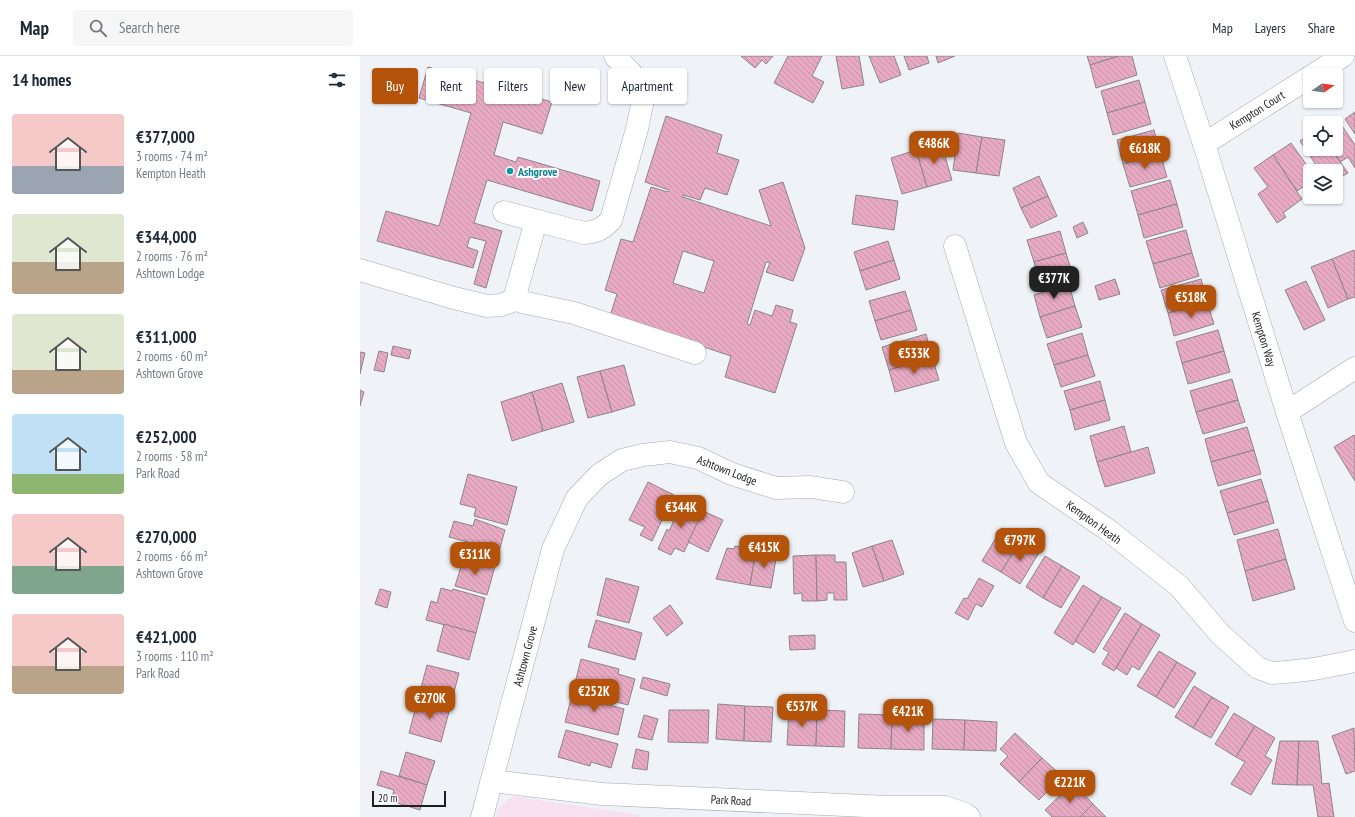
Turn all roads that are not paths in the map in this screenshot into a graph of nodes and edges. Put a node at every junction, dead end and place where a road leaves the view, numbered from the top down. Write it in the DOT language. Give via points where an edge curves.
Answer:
graph roads {
  1 [pos="615,56"];
  2 [pos="1175,56"];
  3 [pos="1343,56"];
  4 [pos="1324,68"];
  5 [pos="1303,81"];
  6 [pos="1204,144"];
  7 [pos="504,212"];
  8 [pos="536,221"];
  9 [pos="955,246"];
  10 [pos="360,270"];
  11 [pos="513,298"];
  12 [pos="695,353"];
  13 [pos="1355,368"];
  14 [pos="1287,412"];
  15 [pos="843,492"];
  16 [pos="577,498"];
  17 [pos="1355,621"];
  18 [pos="1355,662"];
  19 [pos="492,781"];
  20 [pos="482,817"];
  21 [pos="969,817"];
  1 -- 8 [label="street" via="631,73 643,100 610,220 605,227 594,232"];
  2 -- 6 [label="street, Kempton Way"];
  3 -- 4 [label="street"];
  5 -- 6 [label="street, Kempton Court"];
  6 -- 14 [label="street, Kempton Way"];
  7 -- 8 [label="street"];
  8 -- 11 [label="street"];
  9 -- 18 [label="street, Kempton Heath" via="1016,443 1039,483 1108,530 1178,586 1220,634 1258,668 1272,673"];
  10 -- 11 [label="street" via="487,306 501,305"];
  11 -- 12 [label="street" via="574,313"];
  13 -- 14 [label="street"];
  14 -- 17 [label="street, Kempton Way"];
  15 -- 16 [label="street, Ashtown Lodge" via="811,488 776,488 732,474 698,458 670,452 622,460 600,475"];
  16 -- 19 [label="street, Ashtown Grove" via="553,549"];
  19 -- 20 [label="street, Ashtown Grove"];
  19 -- 21 [label="street, Park Road" via="602,794 945,807"];
}
